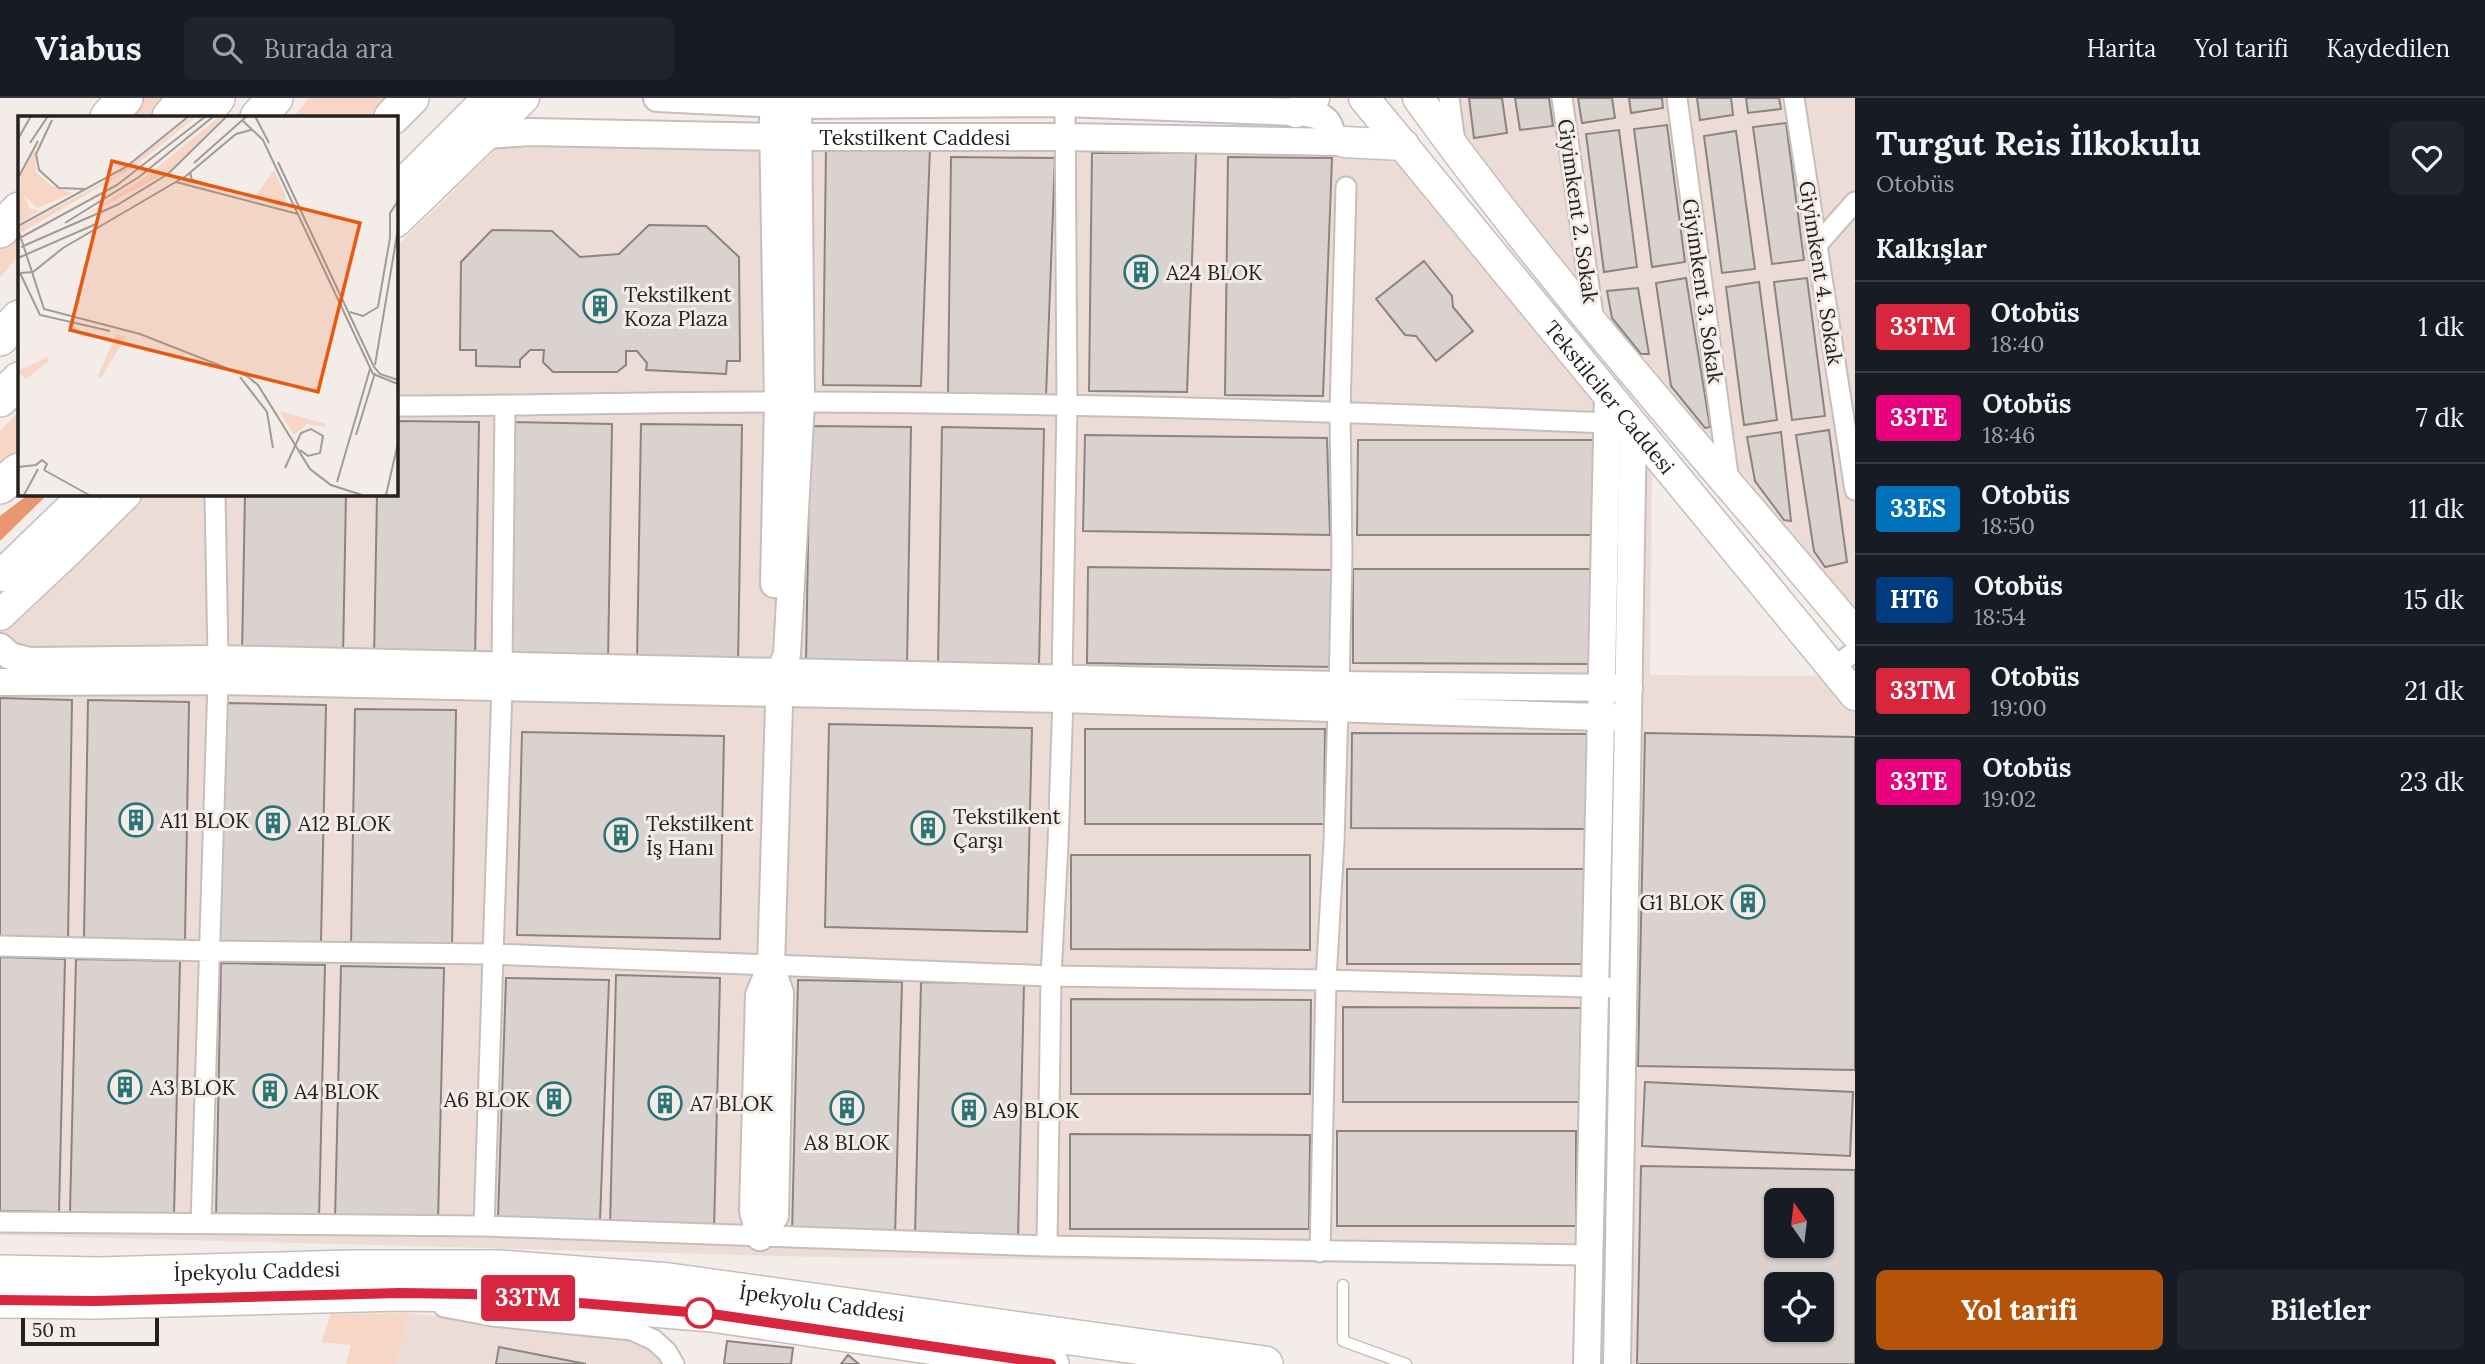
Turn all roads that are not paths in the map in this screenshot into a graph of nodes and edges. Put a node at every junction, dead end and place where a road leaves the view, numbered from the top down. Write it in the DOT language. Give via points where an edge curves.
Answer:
graph roads {
  1 [pos="125,98"];
  2 [pos="186,98"];
  3 [pos="217,98"];
  4 [pos="275,98"];
  5 [pos="411,98"];
  6 [pos="488,98"];
  7 [pos="524,98"];
  8 [pos="657,98"];
  9 [pos="1365,98"];
  10 [pos="1418,98"];
  11 [pos="1449,98"];
  12 [pos="1562,98"];
  13 [pos="1677,98"];
  14 [pos="1794,98"];
  15 [pos="1065,103"];
  16 [pos="785,104"];
  17 [pos="1305,105"];
  18 [pos="109,116"];
  19 [pos="171,116"];
  20 [pos="201,116"];
  21 [pos="259,116"];
  22 [pos="393,116"];
  23 [pos="486,135"];
  24 [pos="786,137"];
  25 [pos="1065,138"];
  26 [pos="1333,142"];
  27 [pos="1404,145"];
  28 [pos="1456,151"];
  29 [pos="1346,187"];
  30 [pos="397,189"];
  31 [pos="1855,202"];
  32 [pos="18,211"];
  33 [pos="397,221"];
  34 [pos="0,230"];
  35 [pos="1816,246"];
  36 [pos="18,319"];
  37 [pos="1595,325"];
  38 [pos="0,338"];
  39 [pos="18,381"];
  40 [pos="0,399"];
  41 [pos="790,402"];
  42 [pos="1067,404"];
  43 [pos="397,406"];
  44 [pos="505,406"];
  45 [pos="1340,412"];
  46 [pos="1620,423"];
  47 [pos="18,472"];
  48 [pos="1729,483"];
  49 [pos="0,486"];
  50 [pos="1855,490"];
  51 [pos="84,495"];
  52 [pos="125,495"];
  53 [pos="215,495"];
  54 [pos="0,576"];
  55 [pos="0,615"];
  56 [pos="1855,633"];
  57 [pos="0,647"];
  58 [pos="1844,659"];
  59 [pos="218,670"];
  60 [pos="502,676"];
  61 [pos="0,682"];
  62 [pos="780,683"];
  63 [pos="1601,686"];
  64 [pos="1063,688"];
  65 [pos="1629,688"];
  66 [pos="1855,695"];
  67 [pos="1338,697"];
  68 [pos="1600,717"];
  69 [pos="1628,718"];
  70 [pos="0,946"];
  71 [pos="210,951"];
  72 [pos="492,954"];
  73 [pos="771,965"];
  74 [pos="1051,976"];
  75 [pos="1326,980"];
  76 [pos="1594,987"];
  77 [pos="1623,988"];
  78 [pos="0,1222"];
  79 [pos="201,1223"];
  80 [pos="484,1226"];
  81 [pos="760,1237"];
  82 [pos="1047,1246"];
  83 [pos="0,1251"];
  84 [pos="1320,1252"];
  85 [pos="1589,1255"];
  86 [pos="349,1268"];
  87 [pos="0,1273"];
  88 [pos="1343,1285"];
  89 [pos="400,1293"];
  90 [pos="295,1297"];
  91 [pos="0,1300"];
  92 [pos="0,1322"];
  93 [pos="674,1364"];
  94 [pos="1051,1364"];
  95 [pos="1265,1364"];
  96 [pos="1406,1364"];
  97 [pos="1587,1364"];
  98 [pos="1617,1364"];
  1 -- 18 [label="highway"];
  2 -- 19 [label="highway"];
  3 -- 20 [label="highway"];
  4 -- 21 [label="highway"];
  5 -- 22 [label="highway"];
  6 -- 30 [label="main road"];
  7 -- 23 [label="main road"];
  8 -- 16 [label="street, Tekstilkent Caddesi"];
  9 -- 26 [label="main road" via="1358,128"];
  9 -- 27 [label="main road, Tekstilciler Caddesi"];
  10 -- 28 [label="main road, Tekstilciler Caddesi"];
  11 -- 28 [label="street"];
  12 -- 37 [label="street, Giyimkent 2. Sokak"];
  13 -- 48 [label="street, Giyimkent 3. Sokak"];
  14 -- 35 [label="street, Giyimkent 4. Sokak"];
  15 -- 16 [label="street, Tekstilkent Caddesi"];
  15 -- 17 [label="street, Tekstilkent Caddesi"];
  15 -- 25 [label="street"];
  16 -- 24 [label="street"];
  17 -- 26 [label="street, Tekstilkent Caddesi" via="1328,122"];
  23 -- 24 [label="street, Tekstilkent Caddesi"];
  23 -- 33 [label="main road"];
  24 -- 25 [label="street, Tekstilkent Caddesi"];
  24 -- 41 [label="street"];
  25 -- 26 [label="street, Tekstilkent Caddesi"];
  25 -- 42 [label="street"];
  26 -- 27 [label="main road"];
  27 -- 46 [label="main road, Tekstilciler Caddesi" via="1608,392"];
  28 -- 37 [label="main road, Tekstilciler Caddesi"];
  29 -- 45 [label="street"];
  31 -- 35 [label="street"];
  32 -- 34 [label="highway"];
  35 -- 50 [label="street, Giyimkent 4. Sokak"];
  36 -- 38 [label="highway"];
  37 -- 48 [label="main road, Tekstilciler Caddesi"];
  39 -- 40 [label="highway"];
  41 -- 42 [label="street"];
  41 -- 44 [label="street"];
  41 -- 62 [label="street" via="787,654"];
  42 -- 45 [label="street"];
  42 -- 64 [label="street"];
  43 -- 44 [label="street"];
  44 -- 60 [label="street"];
  45 -- 46 [label="street"];
  45 -- 67 [label="street"];
  46 -- 58 [label="main road, Tekstilciler Caddesi"];
  46 -- 63 [label="street"];
  46 -- 65 [label="street"];
  47 -- 49 [label="highway"];
  48 -- 56 [label="main road, Tekstilciler Caddesi"];
  51 -- 54 [label="main road"];
  52 -- 55 [label="main road"];
  53 -- 59 [label="street"];
  57 -- 59 [label="street" via="10,656 30,661"];
  58 -- 66 [label="main road, Tekstilciler Caddesi"];
  59 -- 60 [label="street"];
  59 -- 61 [label="street"];
  59 -- 71 [label="street"];
  60 -- 62 [label="street"];
  60 -- 72 [label="street"];
  62 -- 64 [label="street"];
  62 -- 73 [label="street"];
  63 -- 65 [label="street"];
  63 -- 67 [label="street"];
  63 -- 68 [label="street"];
  64 -- 67 [label="street"];
  64 -- 74 [label="street"];
  65 -- 69 [label="street"];
  67 -- 68 [label="street"];
  67 -- 75 [label="street"];
  68 -- 69 [label="street"];
  68 -- 76 [label="street"];
  69 -- 77 [label="street"];
  70 -- 71 [label="street"];
  71 -- 72 [label="street"];
  71 -- 79 [label="street"];
  72 -- 73 [label="street"];
  72 -- 80 [label="street"];
  73 -- 74 [label="street"];
  73 -- 81 [label="street" via="759,995 753,1211"];
  74 -- 75 [label="street"];
  74 -- 82 [label="street"];
  75 -- 76 [label="street"];
  75 -- 84 [label="street"];
  76 -- 77 [label="street"];
  76 -- 85 [label="street"];
  77 -- 98 [label="street"];
  78 -- 79 [label="street"];
  79 -- 80 [label="street"];
  80 -- 81 [label="street"];
  81 -- 82 [label="street"];
  82 -- 84 [label="street"];
  83 -- 86 [label="highway" via="251,1258"];
  84 -- 85 [label="street"];
  85 -- 97 [label="street"];
  86 -- 87 [label="highway, İpekyolu Caddesi"];
  86 -- 95 [label="highway, İpekyolu Caddesi" via="500,1268 669,1281"];
  88 -- 96 [label="lane" via="1343,1340"];
  89 -- 90 [label="highway, İpekyolu Caddesi"];
  89 -- 93 [label="street" via="433,1305 492,1315 632,1330 654,1340"];
  89 -- 94 [label="highway, İpekyolu Caddesi" via="472,1294 712,1314"];
  90 -- 91 [label="highway, İpekyolu Caddesi"];
  90 -- 92 [label="highway" via="209,1312 75,1323"];
}
